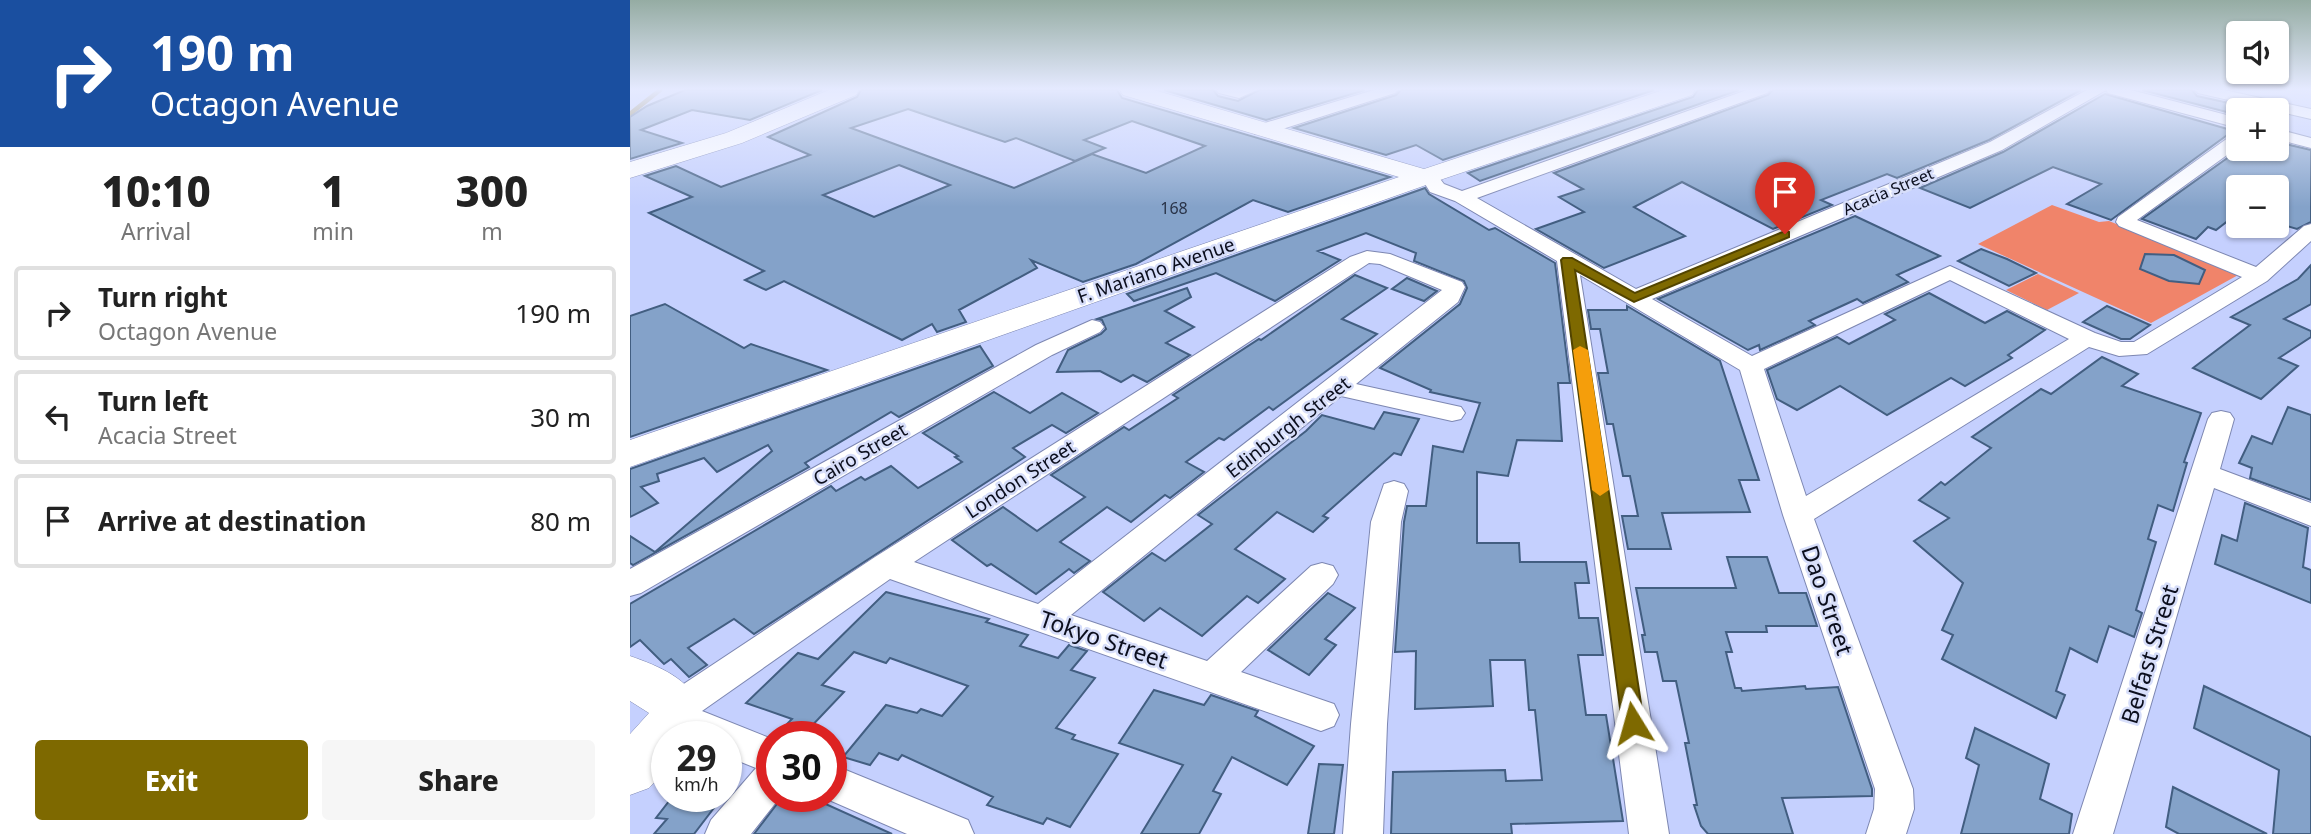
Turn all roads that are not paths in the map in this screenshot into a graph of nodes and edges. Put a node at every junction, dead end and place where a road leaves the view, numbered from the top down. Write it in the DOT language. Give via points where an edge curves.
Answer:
graph roads {
  1 [pos="756,129"];
  2 [pos="1257,129"];
  3 [pos="1264,129"];
  4 [pos="1586,129"];
  5 [pos="1632,129"];
  6 [pos="2027,129"];
  7 [pos="1261,130"];
  8 [pos="2289,137"];
  9 [pos="2311,143"];
  10 [pos="2226,148"];
  11 [pos="630,170"];
  12 [pos="1442,186"];
  13 [pos="2311,230"];
  14 [pos="1367,257"];
  15 [pos="1567,260"];
  16 [pos="2259,276"];
  17 [pos="1634,298"];
  18 [pos="1093,327"];
  19 [pos="2087,338"];
  20 [pos="1751,366"];
  21 [pos="1338,388"];
  22 [pos="1452,413"];
  23 [pos="2221,419"];
  24 [pos="630,454"];
  25 [pos="2205,474"];
  26 [pos="1394,491"];
  27 [pos="1798,514"];
  28 [pos="2311,515"];
  29 [pos="886,565"];
  30 [pos="1322,575"];
  31 [pos="630,584"];
  32 [pos="1042,619"];
  33 [pos="630,677"];
  34 [pos="1213,677"];
  35 [pos="676,712"];
  36 [pos="1321,715"];
  37 [pos="694,721"];
  38 [pos="630,770"];
  39 [pos="847,789"];
  40 [pos="756,797"];
  41 [pos="725,834"];
  42 [pos="954,834"];
  43 [pos="1363,834"];
  44 [pos="1649,834"];
  45 [pos="1886,834"];
  46 [pos="2093,834"];
  1 -- 11 [label="street"];
  2 -- 7 [label="street"];
  3 -- 7 [label="street"];
  4 -- 12 [label="street, F. Mariano Avenue"];
  5 -- 12 [label="street"];
  6 -- 17 [label="street, Acacia Street"];
  7 -- 12 [label="street"];
  8 -- 9 [label="street"];
  10 -- 16 [label="street" via="2126,222"];
  12 -- 15 [label="street"];
  12 -- 24 [label="street, F. Mariano Avenue"];
  13 -- 16 [label="street"];
  14 -- 21 [label="street, Edinburgh Street" via="1383,258 1454,287 1450,297"];
  14 -- 29 [label="street, London Street"];
  15 -- 17 [label="street"];
  15 -- 44 [label="street"];
  16 -- 19 [label="street" via="2139,349 2119,349"];
  17 -- 20 [label="street"];
  18 -- 31 [label="street, Cairo Street" via="1044,350"];
  19 -- 20 [label="street" via="1950,272"];
  19 -- 27 [label="street"];
  20 -- 27 [label="street, Dao Street"];
  21 -- 22 [label="street"];
  21 -- 32 [label="street, Edinburgh Street"];
  23 -- 25 [label="street, Belfast Street"];
  25 -- 28 [label="street"];
  25 -- 46 [label="street, Belfast Street"];
  26 -- 43 [label="street" via="1386,522"];
  27 -- 45 [label="street, Dao Street" via="1894,789 1894,809"];
  29 -- 32 [label="street, Tokyo Street"];
  29 -- 35 [label="street, London Street"];
  30 -- 34 [label="street"];
  32 -- 34 [label="street, Tokyo Street"];
  33 -- 35 [label="street" via="665,695"];
  34 -- 36 [label="street, Tokyo Street"];
  35 -- 37 [label="street"];
  35 -- 38 [label="street"];
  39 -- 42 [label="street"];
  40 -- 41 [label="street"];
}
